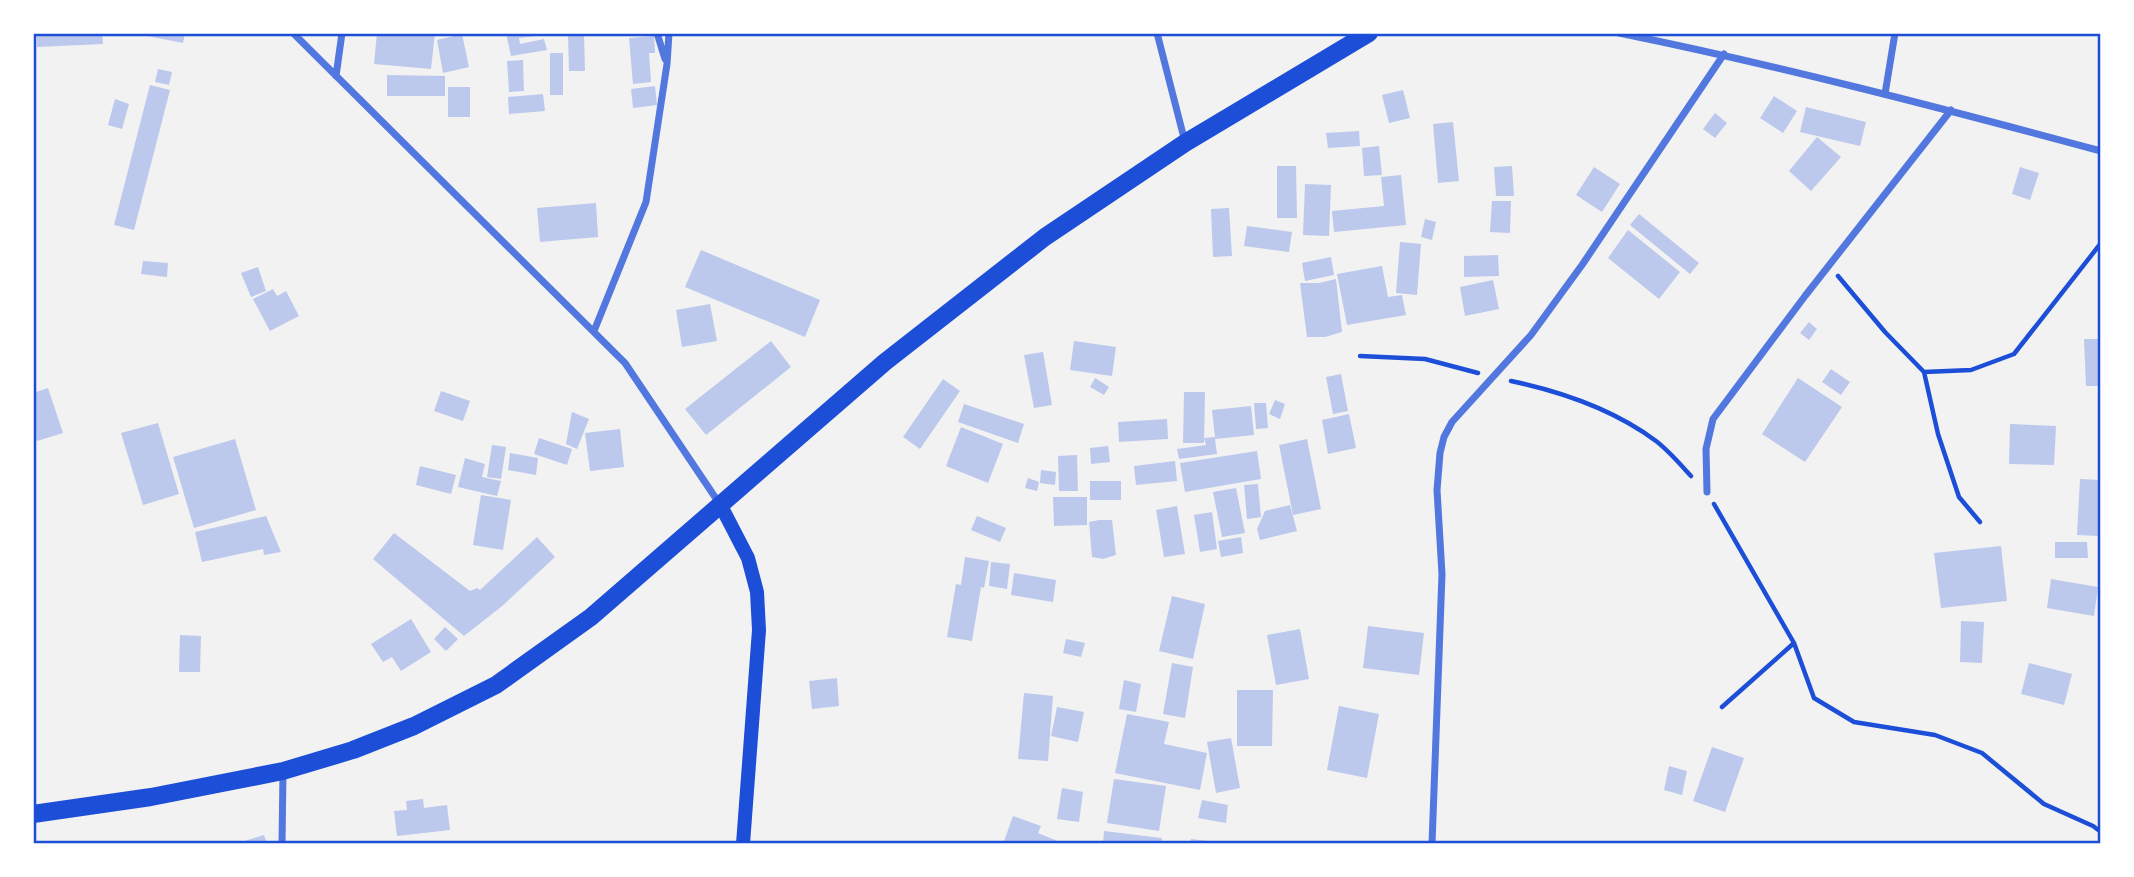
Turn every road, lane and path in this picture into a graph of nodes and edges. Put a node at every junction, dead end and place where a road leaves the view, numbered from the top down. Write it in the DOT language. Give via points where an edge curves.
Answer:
graph roads {
  1 [pos="293,33"];
  2 [pos="342,33"];
  3 [pos="657,33"];
  4 [pos="669,33"];
  5 [pos="1157,33"];
  6 [pos="1369,33"];
  7 [pos="1619,33"];
  8 [pos="1895,33"];
  9 [pos="1724,54"];
  10 [pos="667,64"];
  11 [pos="336,76"];
  12 [pos="1885,94"];
  13 [pos="1951,110"];
  14 [pos="1185,143"];
  15 [pos="2101,151"];
  16 [pos="2101,243"];
  17 [pos="1829,266"];
  18 [pos="594,331"];
  19 [pos="1360,356"];
  20 [pos="1924,372"];
  21 [pos="1493,377"];
  22 [pos="1707,492"];
  23 [pos="720,504"];
  24 [pos="1980,522"];
  25 [pos="1794,643"];
  26 [pos="1722,707"];
  27 [pos="283,771"];
  28 [pos="33,814"];
  29 [pos="2101,832"];
  30 [pos="282,844"];
  31 [pos="743,844"];
  32 [pos="1432,844"];
  1 -- 11 [label="street"];
  2 -- 11 [label="street"];
  3 -- 10 [label="street"];
  4 -- 10 [label="street"];
  5 -- 14 [label="street"];
  6 -- 14 [label="main road"];
  7 -- 9 [label="street"];
  8 -- 12 [label="street"];
  9 -- 12 [label="street"];
  9 -- 21 [label="street" via="1582,265 1531,335"];
  10 -- 18 [label="street" via="646,202"];
  11 -- 18 [label="street"];
  12 -- 13 [label="street"];
  13 -- 15 [label="street"];
  13 -- 17 [label="street"];
  14 -- 23 [label="main road" via="1045,237 885,362"];
  16 -- 20 [label="path" via="2014,354 1970,370"];
  17 -- 20 [label="path"];
  17 -- 22 [label="street" via="1713,419 1706,449"];
  18 -- 23 [label="street" via="625,363"];
  19 -- 21 [label="path" via="1425,359"];
  20 -- 24 [label="path" via="1959,497"];
  21 -- 22 [label="path" via="1601,407 1657,442"];
  21 -- 32 [label="street" via="1452,422 1440,453 1437,490 1442,574"];
  22 -- 25 [label="path"];
  23 -- 27 [label="main road" via="591,617 496,685 414,726"];
  23 -- 31 [label="main road" via="748,558 757,592 759,630"];
  25 -- 26 [label="path"];
  25 -- 29 [label="path" via="1814,698 1854,722 1935,735 1982,753 2044,804"];
  27 -- 28 [label="main road"];
  27 -- 30 [label="street"];
}
